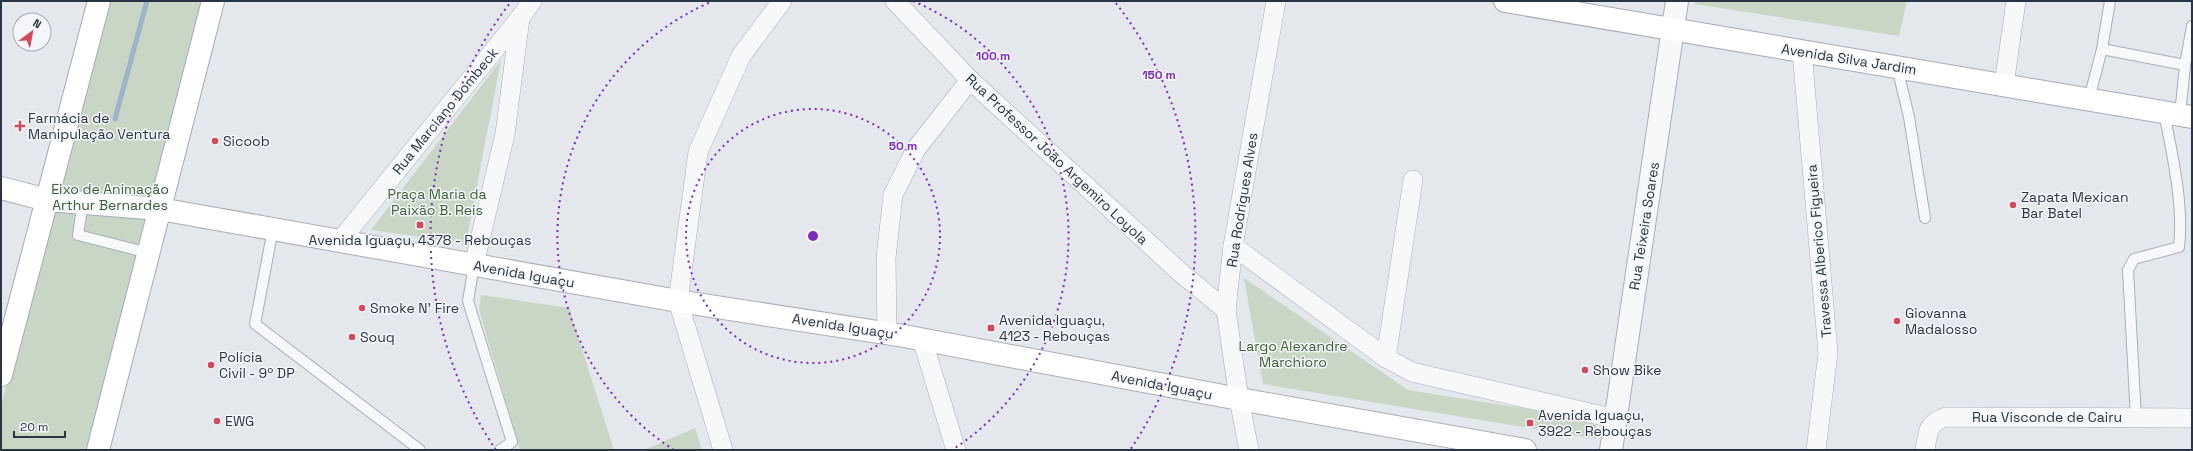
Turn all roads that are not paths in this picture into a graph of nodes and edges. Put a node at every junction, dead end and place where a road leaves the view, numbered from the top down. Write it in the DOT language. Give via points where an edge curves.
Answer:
graph roads {
  1 [pos="99,1"];
  2 [pos="212,1"];
  3 [pos="532,1"];
  4 [pos="782,1"];
  5 [pos="895,1"];
  6 [pos="1276,1"];
  7 [pos="1506,1"];
  8 [pos="1677,1"];
  9 [pos="2016,1"];
  10 [pos="2110,1"];
  11 [pos="520,18"];
  12 [pos="2192,26"];
  13 [pos="1674,29"];
  14 [pos="2102,49"];
  15 [pos="1802,51"];
  16 [pos="2185,65"];
  17 [pos="1897,67"];
  18 [pos="970,80"];
  19 [pos="2004,85"];
  20 [pos="2089,99"];
  21 [pos="2179,114"];
  22 [pos="1413,180"];
  23 [pos="1,188"];
  24 [pos="47,200"];
  25 [pos="82,202"];
  26 [pos="160,210"];
  27 [pos="1925,218"];
  28 [pos="273,229"];
  29 [pos="340,241"];
  30 [pos="1233,246"];
  31 [pos="149,253"];
  32 [pos="474,265"];
  33 [pos="678,301"];
  34 [pos="1226,310"];
  35 [pos="887,333"];
  36 [pos="922,339"];
  37 [pos="1386,358"];
  38 [pos="1,375"];
  39 [pos="1239,399"];
  40 [pos="2136,418"];
  41 [pos="2192,418"];
  42 [pos="1616,419"];
  43 [pos="98,450"];
  44 [pos="420,450"];
  45 [pos="500,450"];
  46 [pos="724,450"];
  47 [pos="956,450"];
  48 [pos="1249,450"];
  49 [pos="1525,450"];
  50 [pos="1611,450"];
  51 [pos="1816,450"];
  52 [pos="1925,450"];
  1 -- 24 [label="main road"];
  2 -- 26 [label="main road"];
  3 -- 11 [label="street, Rua Marciano Dombeck"];
  4 -- 33 [label="street" via="741,56 698,152"];
  5 -- 18 [label="street, Rua Professor João Argemiro Loyola"];
  6 -- 30 [label="street, Rua Rodrigues Alves"];
  7 -- 13 [label="main road, Avenida Silva Jardim"];
  8 -- 13 [label="street, Rua Teixeira Soares"];
  9 -- 19 [label="street"];
  10 -- 14 [label="lane"];
  11 -- 29 [label="street, Rua Marciano Dombeck"];
  11 -- 32 [label="street" via="505,134"];
  12 -- 16 [label="lane"];
  13 -- 15 [label="main road, Avenida Silva Jardim"];
  13 -- 42 [label="street, Rua Teixeira Soares"];
  14 -- 16 [label="lane"];
  14 -- 20 [label="lane"];
  15 -- 17 [label="main road, Avenida Silva Jardim"];
  15 -- 51 [label="street, Travessa Alberico Figueira" via="1828,353"];
  16 -- 21 [label="lane"];
  17 -- 19 [label="main road, Avenida Silva Jardim"];
  17 -- 27 [label="lane" via="1909,117"];
  18 -- 34 [label="street, Rua Professor João Argemiro Loyola" via="1181,273"];
  18 -- 35 [label="street" via="916,150 893,196 886,258"];
  19 -- 20 [label="main road, Avenida Silva Jardim"];
  20 -- 21 [label="main road, Avenida Silva Jardim"];
  21 -- 40 [label="lane" via="2173,160 2181,231 2179,247 2134,259 2128,270"];
  22 -- 37 [label="street"];
  23 -- 24 [label="main road, Avenida Iguaçu"];
  24 -- 25 [label="main road, Avenida Iguaçu"];
  24 -- 38 [label="main road"];
  25 -- 26 [label="main road, Avenida Iguaçu"];
  25 -- 31 [label="lane" via="78,236"];
  26 -- 28 [label="main road, Avenida Iguaçu"];
  26 -- 31 [label="main road"];
  28 -- 29 [label="main road, Avenida Iguaçu"];
  28 -- 44 [label="lane" via="255,324"];
  29 -- 32 [label="main road, Avenida Iguaçu"];
  30 -- 34 [label="street, Rua Rodrigues Alves"];
  30 -- 37 [label="street"];
  31 -- 43 [label="main road"];
  32 -- 33 [label="main road, Avenida Iguaçu"];
  32 -- 45 [label="lane" via="468,301 512,442"];
  33 -- 35 [label="main road, Avenida Iguaçu"];
  33 -- 46 [label="street"];
  34 -- 39 [label="street, Rua Rodrigues Alves"];
  35 -- 36 [label="main road, Avenida Iguaçu"];
  36 -- 39 [label="main road, Avenida Iguaçu"];
  36 -- 47 [label="street"];
  37 -- 42 [label="street" via="1412,372"];
  39 -- 48 [label="street, Rua Rodrigues Alves"];
  39 -- 49 [label="main road, Avenida Iguaçu"];
  40 -- 41 [label="street, Rua Visconde de Cairu"];
  40 -- 52 [label="street, Rua Visconde de Cairu" via="1946,417 1935,420 1928,431"];
  42 -- 50 [label="street, Rua Teixeira Soares"];
}
